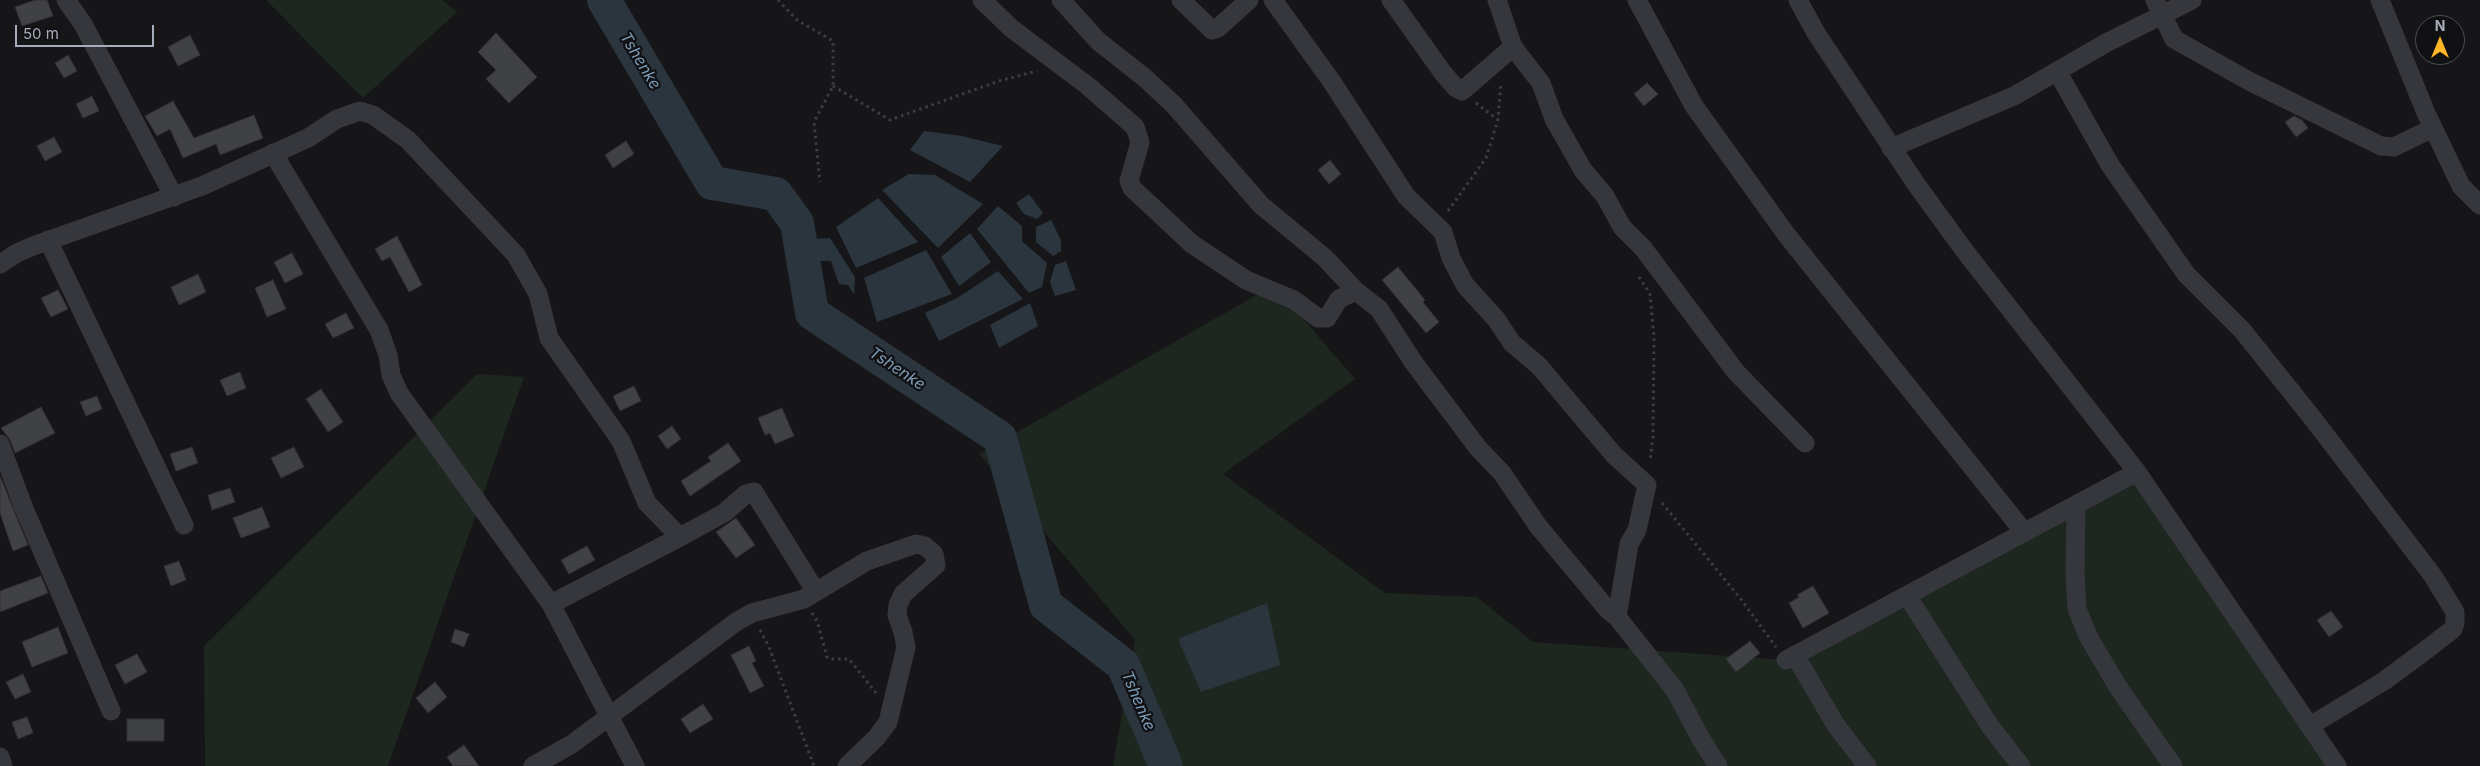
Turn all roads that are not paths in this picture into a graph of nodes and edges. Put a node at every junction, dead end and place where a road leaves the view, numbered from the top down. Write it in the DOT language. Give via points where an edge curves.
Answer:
graph roads {
  1 [pos="66,0"];
  2 [pos="982,0"];
  3 [pos="1061,0"];
  4 [pos="1181,0"];
  5 [pos="1249,0"];
  6 [pos="1273,0"];
  7 [pos="1391,0"];
  8 [pos="1497,0"];
  9 [pos="1637,0"];
  10 [pos="1798,0"];
  11 [pos="2192,0"];
  12 [pos="2380,0"];
  13 [pos="2159,8"];
  14 [pos="1513,48"];
  15 [pos="2057,71"];
  16 [pos="2433,128"];
  17 [pos="1891,148"];
  18 [pos="273,153"];
  19 [pos="174,197"];
  20 [pos="2480,205"];
  21 [pos="48,240"];
  22 [pos="0,264"];
  23 [pos="1356,291"];
  24 [pos="1805,443"];
  25 [pos="0,444"];
  26 [pos="2137,472"];
  27 [pos="2076,506"];
  28 [pos="184,525"];
  29 [pos="2024,532"];
  30 [pos="680,537"];
  31 [pos="810,596"];
  32 [pos="1908,597"];
  33 [pos="552,604"];
  34 [pos="1617,617"];
  35 [pos="112,711"];
  36 [pos="609,717"];
  37 [pos="2310,726"];
  38 [pos="0,757"];
  39 [pos="3,766"];
  40 [pos="533,766"];
  41 [pos="634,766"];
  42 [pos="847,766"];
  43 [pos="1718,766"];
  44 [pos="1867,766"];
  45 [pos="2021,766"];
  46 [pos="2173,766"];
  47 [pos="2337,766"];
  1 -- 19 [label="street" via="83,24"];
  2 -- 23 [label="street" via="1011,28 1088,86 1135,127 1140,142 1129,181 1132,188 1192,244 1246,280 1294,300 1318,318 1327,318 1339,299"];
  3 -- 23 [label="street" via="1098,41 1174,105 1261,205 1325,258"];
  4 -- 5 [label="street" via="1212,30"];
  6 -- 34 [label="street" via="1332,82 1406,196 1446,239 1457,271 1480,303 1512,343 1539,366 1614,455 1647,485 1638,530 1629,544"];
  7 -- 14 [label="street" via="1443,73 1462,91"];
  8 -- 14 [label="street"];
  9 -- 29 [label="street" via="1694,106 1780,226"];
  10 -- 17 [label="street"];
  11 -- 13 [label="street"];
  12 -- 16 [label="street"];
  13 -- 15 [label="street"];
  13 -- 16 [label="street" via="2174,39 2249,81 2381,146 2394,147"];
  14 -- 24 [label="street" via="1541,82 1554,119 1583,170 1605,196 1622,227 1643,248 1736,372"];
  15 -- 17 [label="street" via="2014,96"];
  15 -- 37 [label="street" via="2110,165 2186,274 2242,330 2272,367 2427,568 2455,612 2453,629 2384,682"];
  16 -- 20 [label="street" via="2461,186"];
  17 -- 26 [label="street" via="1964,250"];
  18 -- 19 [label="street"];
  18 -- 30 [label="street" via="308,138 337,118 360,111 373,115 408,140 516,255 538,294 549,338 621,441 647,503"];
  18 -- 33 [label="street" via="379,330 399,393"];
  19 -- 21 [label="street"];
  21 -- 22 [label="street"];
  21 -- 28 [label="street"];
  23 -- 34 [label="street" via="1379,309 1414,363 1478,448 1502,473 1538,526"];
  25 -- 35 [label="street" via="23,506"];
  26 -- 27 [label="street"];
  26 -- 37 [label="street"];
  27 -- 29 [label="street"];
  27 -- 46 [label="street" via="2078,609 2088,636 2118,687"];
  29 -- 32 [label="street"];
  30 -- 31 [label="street" via="754,492"];
  30 -- 33 [label="street"];
  31 -- 36 [label="street" via="752,613 714,636"];
  31 -- 42 [label="street" via="867,561 916,544 925,546 934,554 936,565 904,594 898,605 897,615 906,647 888,722"];
  32 -- 44 [label="street" via="1791,658"];
  32 -- 45 [label="street" via="1990,726"];
  33 -- 36 [label="street"];
  34 -- 43 [label="street" via="1675,690"];
  36 -- 40 [label="street" via="560,752"];
  36 -- 41 [label="street"];
  37 -- 47 [label="street"];
  38 -- 39 [label="street"];
}
